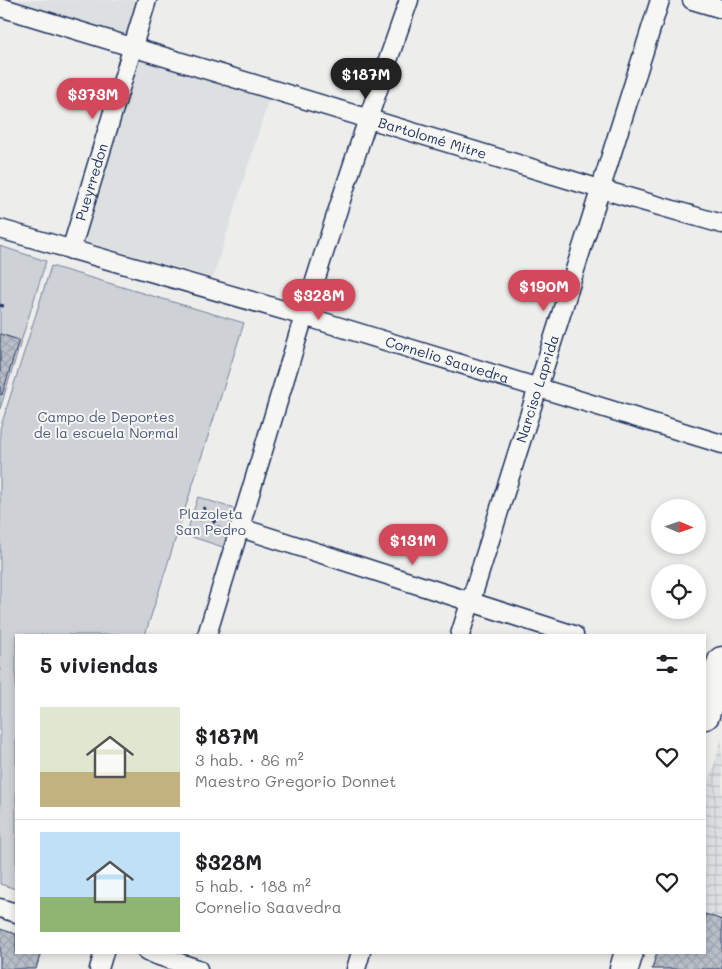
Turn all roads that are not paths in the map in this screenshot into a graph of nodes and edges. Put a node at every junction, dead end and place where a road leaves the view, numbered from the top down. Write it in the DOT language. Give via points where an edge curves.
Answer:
graph roads {
  1 [pos="147,0"];
  2 [pos="409,0"];
  3 [pos="660,0"];
  4 [pos="692,0"];
  5 [pos="0,7"];
  6 [pos="722,9"];
  7 [pos="132,47"];
  8 [pos="368,118"];
  9 [pos="600,189"];
  10 [pos="722,224"];
  11 [pos="0,229"];
  12 [pos="71,250"];
  13 [pos="304,316"];
  14 [pos="538,388"];
  15 [pos="722,444"];
  16 [pos="241,528"];
  17 [pos="471,601"];
  18 [pos="207,634"];
  19 [pos="460,634"];
  20 [pos="571,634"];
  21 [pos="714,673"];
  22 [pos="706,710"];
  23 [pos="0,908"];
  24 [pos="15,913"];
  25 [pos="103,954"];
  26 [pos="153,954"];
  27 [pos="360,954"];
  28 [pos="628,954"];
  29 [pos="99,969"];
  30 [pos="198,969"];
  31 [pos="356,969"];
  32 [pos="624,969"];
  1 -- 7 [label="street, Pueyrredon"];
  2 -- 8 [label="street"];
  3 -- 9 [label="street, Narciso Laprida"];
  4 -- 6 [label="street"];
  5 -- 7 [label="street, Bartolomé Mitre"];
  7 -- 8 [label="street, Bartolomé Mitre"];
  7 -- 12 [label="street, Pueyrredon"];
  8 -- 9 [label="street, Bartolomé Mitre"];
  8 -- 13 [label="street"];
  9 -- 10 [label="street, Bartolomé Mitre"];
  9 -- 14 [label="street, Narciso Laprida"];
  11 -- 12 [label="street, Cornelio Saavedra"];
  12 -- 13 [label="street, Cornelio Saavedra"];
  13 -- 14 [label="street, Cornelio Saavedra"];
  13 -- 16 [label="street"];
  14 -- 15 [label="street, Cornelio Saavedra"];
  14 -- 17 [label="street, Narciso Laprida"];
  16 -- 17 [label="street"];
  16 -- 18 [label="street"];
  17 -- 19 [label="street, Narciso Laprida"];
  17 -- 20 [label="street"];
  21 -- 22 [label="main road"];
  23 -- 24 [label="street"];
  25 -- 29 [label="street"];
  26 -- 30 [label="street"];
  27 -- 31 [label="street"];
  28 -- 32 [label="main road"];
}
